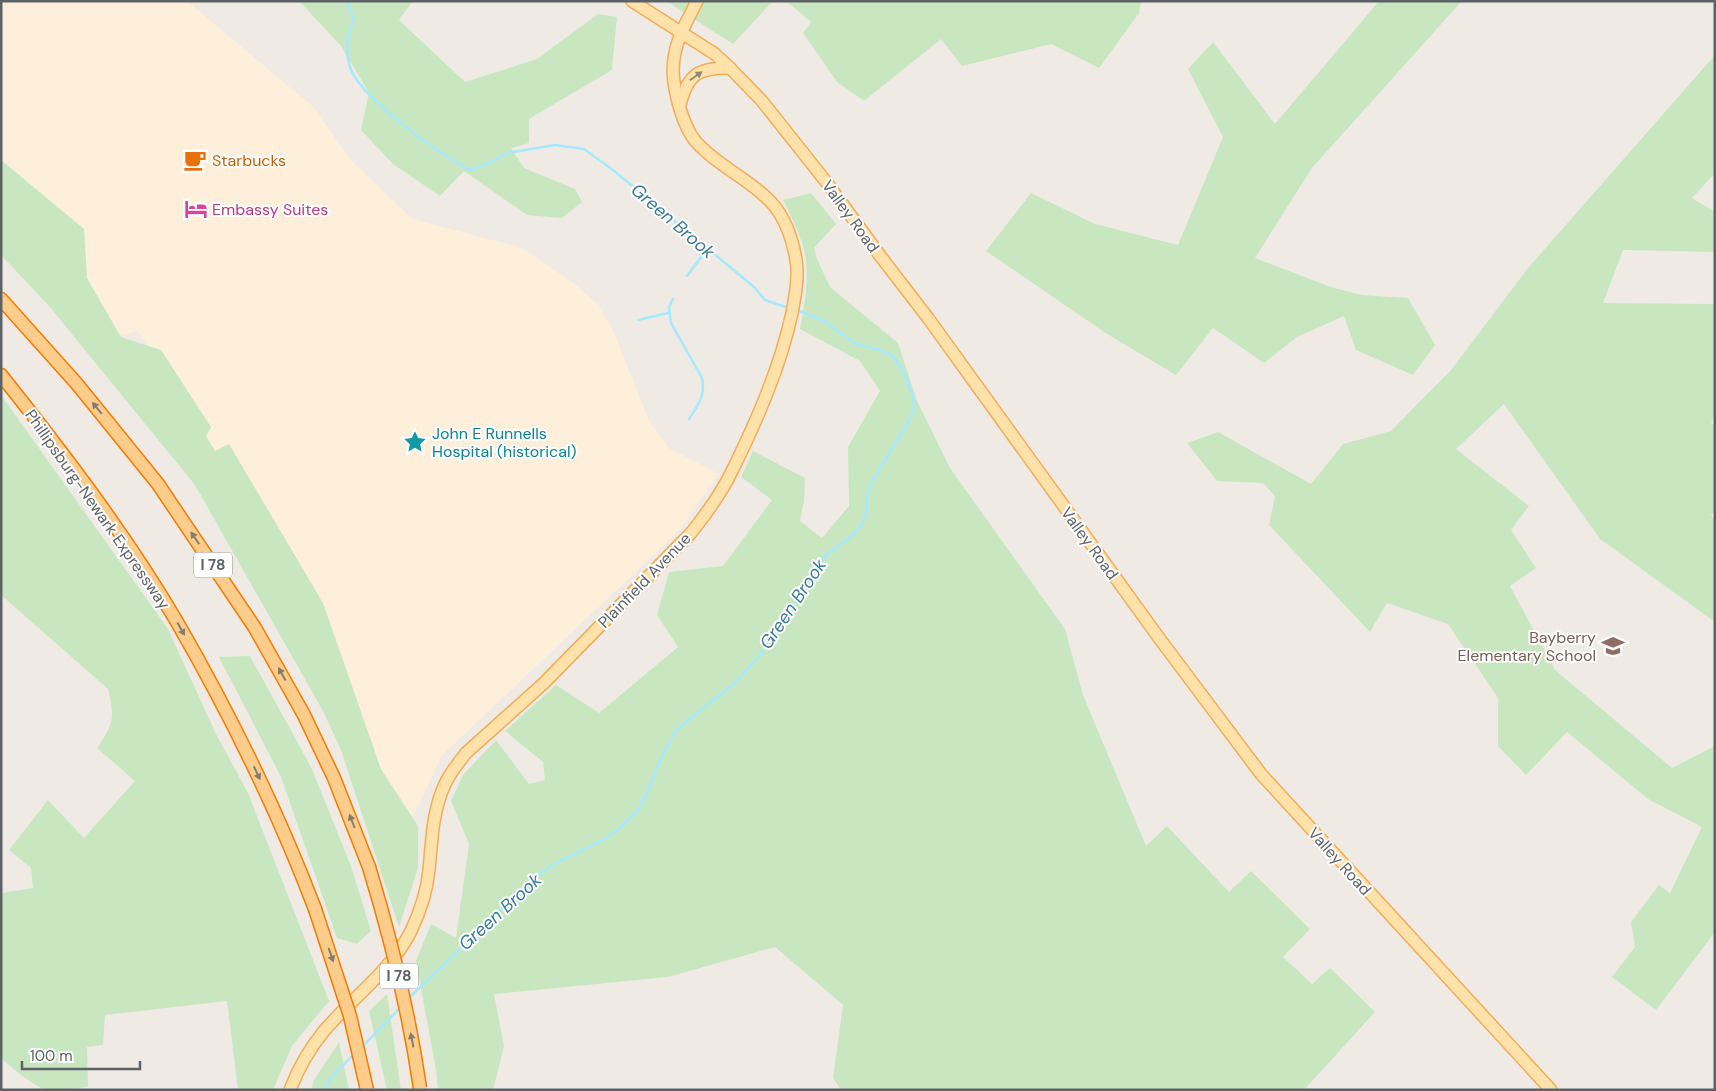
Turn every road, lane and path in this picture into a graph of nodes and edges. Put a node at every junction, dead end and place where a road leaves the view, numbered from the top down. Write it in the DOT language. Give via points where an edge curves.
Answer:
graph roads {
  1 [pos="632,1"];
  2 [pos="696,1"];
  3 [pos="682,33"];
  4 [pos="730,68"];
  5 [pos="680,107"];
  6 [pos="1,299"];
  7 [pos="1,375"];
  8 [pos="420,1089"];
  9 [pos="290,1090"];
  10 [pos="367,1090"];
  11 [pos="1551,1090"];
  1 -- 3 [label="main road, Valley Road"];
  2 -- 3 [label="main road, Plainfield Avenue"];
  3 -- 4 [label="main road, Valley Road"];
  3 -- 5 [label="main road, Plainfield Avenue" via="673,66"];
  5 -- 4 [label="main road, one-way" via="684,90 696,74"];
  4 -- 11 [label="main road, Valley Road" via="762,101 827,183 1261,774"];
  5 -- 9 [label="main road, Plainfield Avenue" via="689,132 697,142 772,203 790,234 797,263 797,281 778,367 724,487 691,533 544,683 466,753 450,774 436,811 425,893 410,932 387,966 324,1032"];
  8 -- 6 [label="highway, I 78, one-way, bridge" via="397,967 369,867 309,724 242,607 158,484 77,384"];
  7 -- 10 [label="highway, Phillipsburg-Newark Expressway, one-way, bridge" via="130,549 176,622 231,721 288,841 315,909 350,1016"];
}
